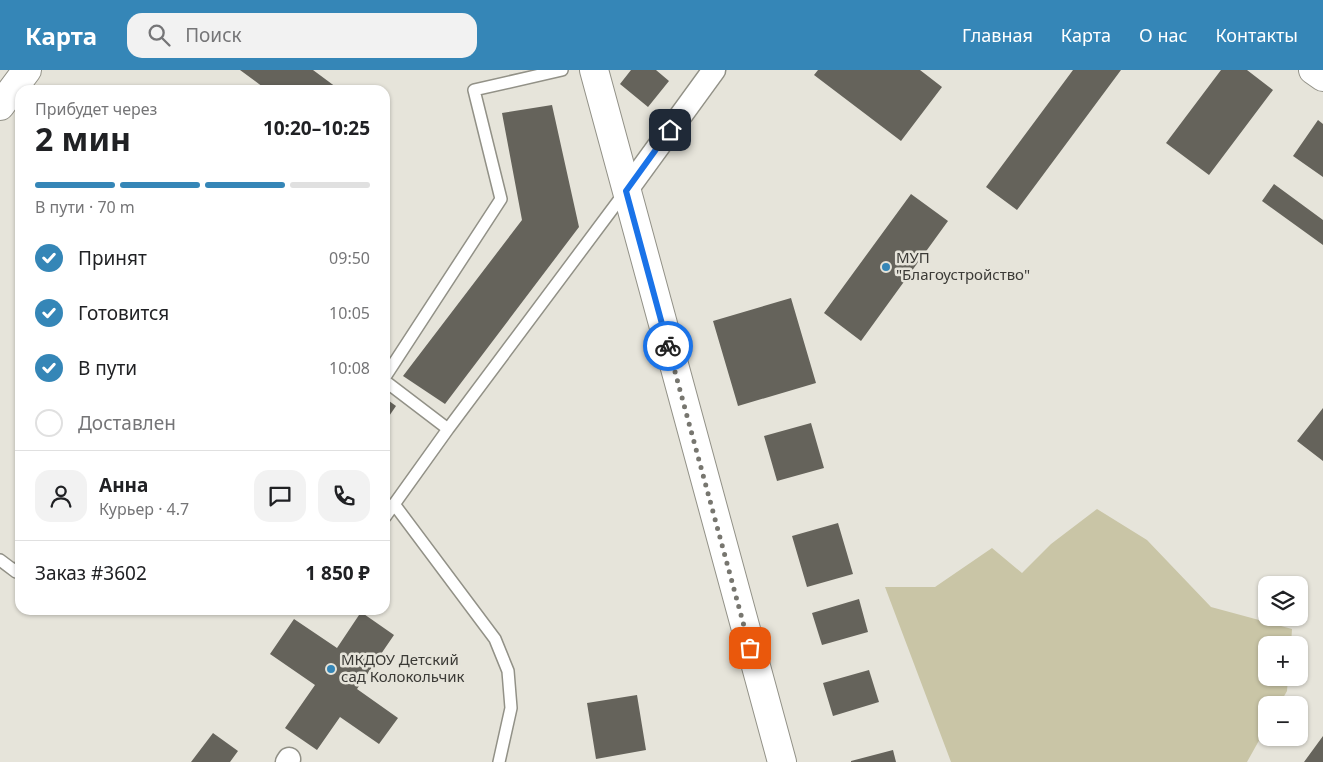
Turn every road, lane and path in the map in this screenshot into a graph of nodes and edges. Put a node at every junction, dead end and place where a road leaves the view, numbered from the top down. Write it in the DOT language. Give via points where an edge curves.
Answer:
graph roads {
  1 [pos="27,70"];
  2 [pos="562,70"];
  3 [pos="594,70"];
  4 [pos="714,70"];
  5 [pos="1313,70"];
  6 [pos="1323,77"];
  7 [pos="16,85"];
  8 [pos="15,86"];
  9 [pos="0,106"];
  10 [pos="626,191"];
  11 [pos="390,369"];
  12 [pos="390,385"];
  13 [pos="448,429"];
  14 [pos="394,504"];
  15 [pos="390,510"];
  16 [pos="0,560"];
  17 [pos="15,571"];
  18 [pos="499,762"];
  19 [pos="782,762"];
  1 -- 7 [label="main road"];
  2 -- 11 [label="lane" via="474,90 501,199"];
  3 -- 10 [label="main road"];
  4 -- 10 [label="street"];
  5 -- 6 [label="main road"];
  8 -- 9 [label="main road"];
  10 -- 13 [label="lane"];
  10 -- 19 [label="main road"];
  12 -- 13 [label="lane"];
  13 -- 14 [label="lane"];
  14 -- 15 [label="lane"];
  14 -- 18 [label="lane" via="495,639 508,671 511,708"];
  16 -- 17 [label="lane"];
}
